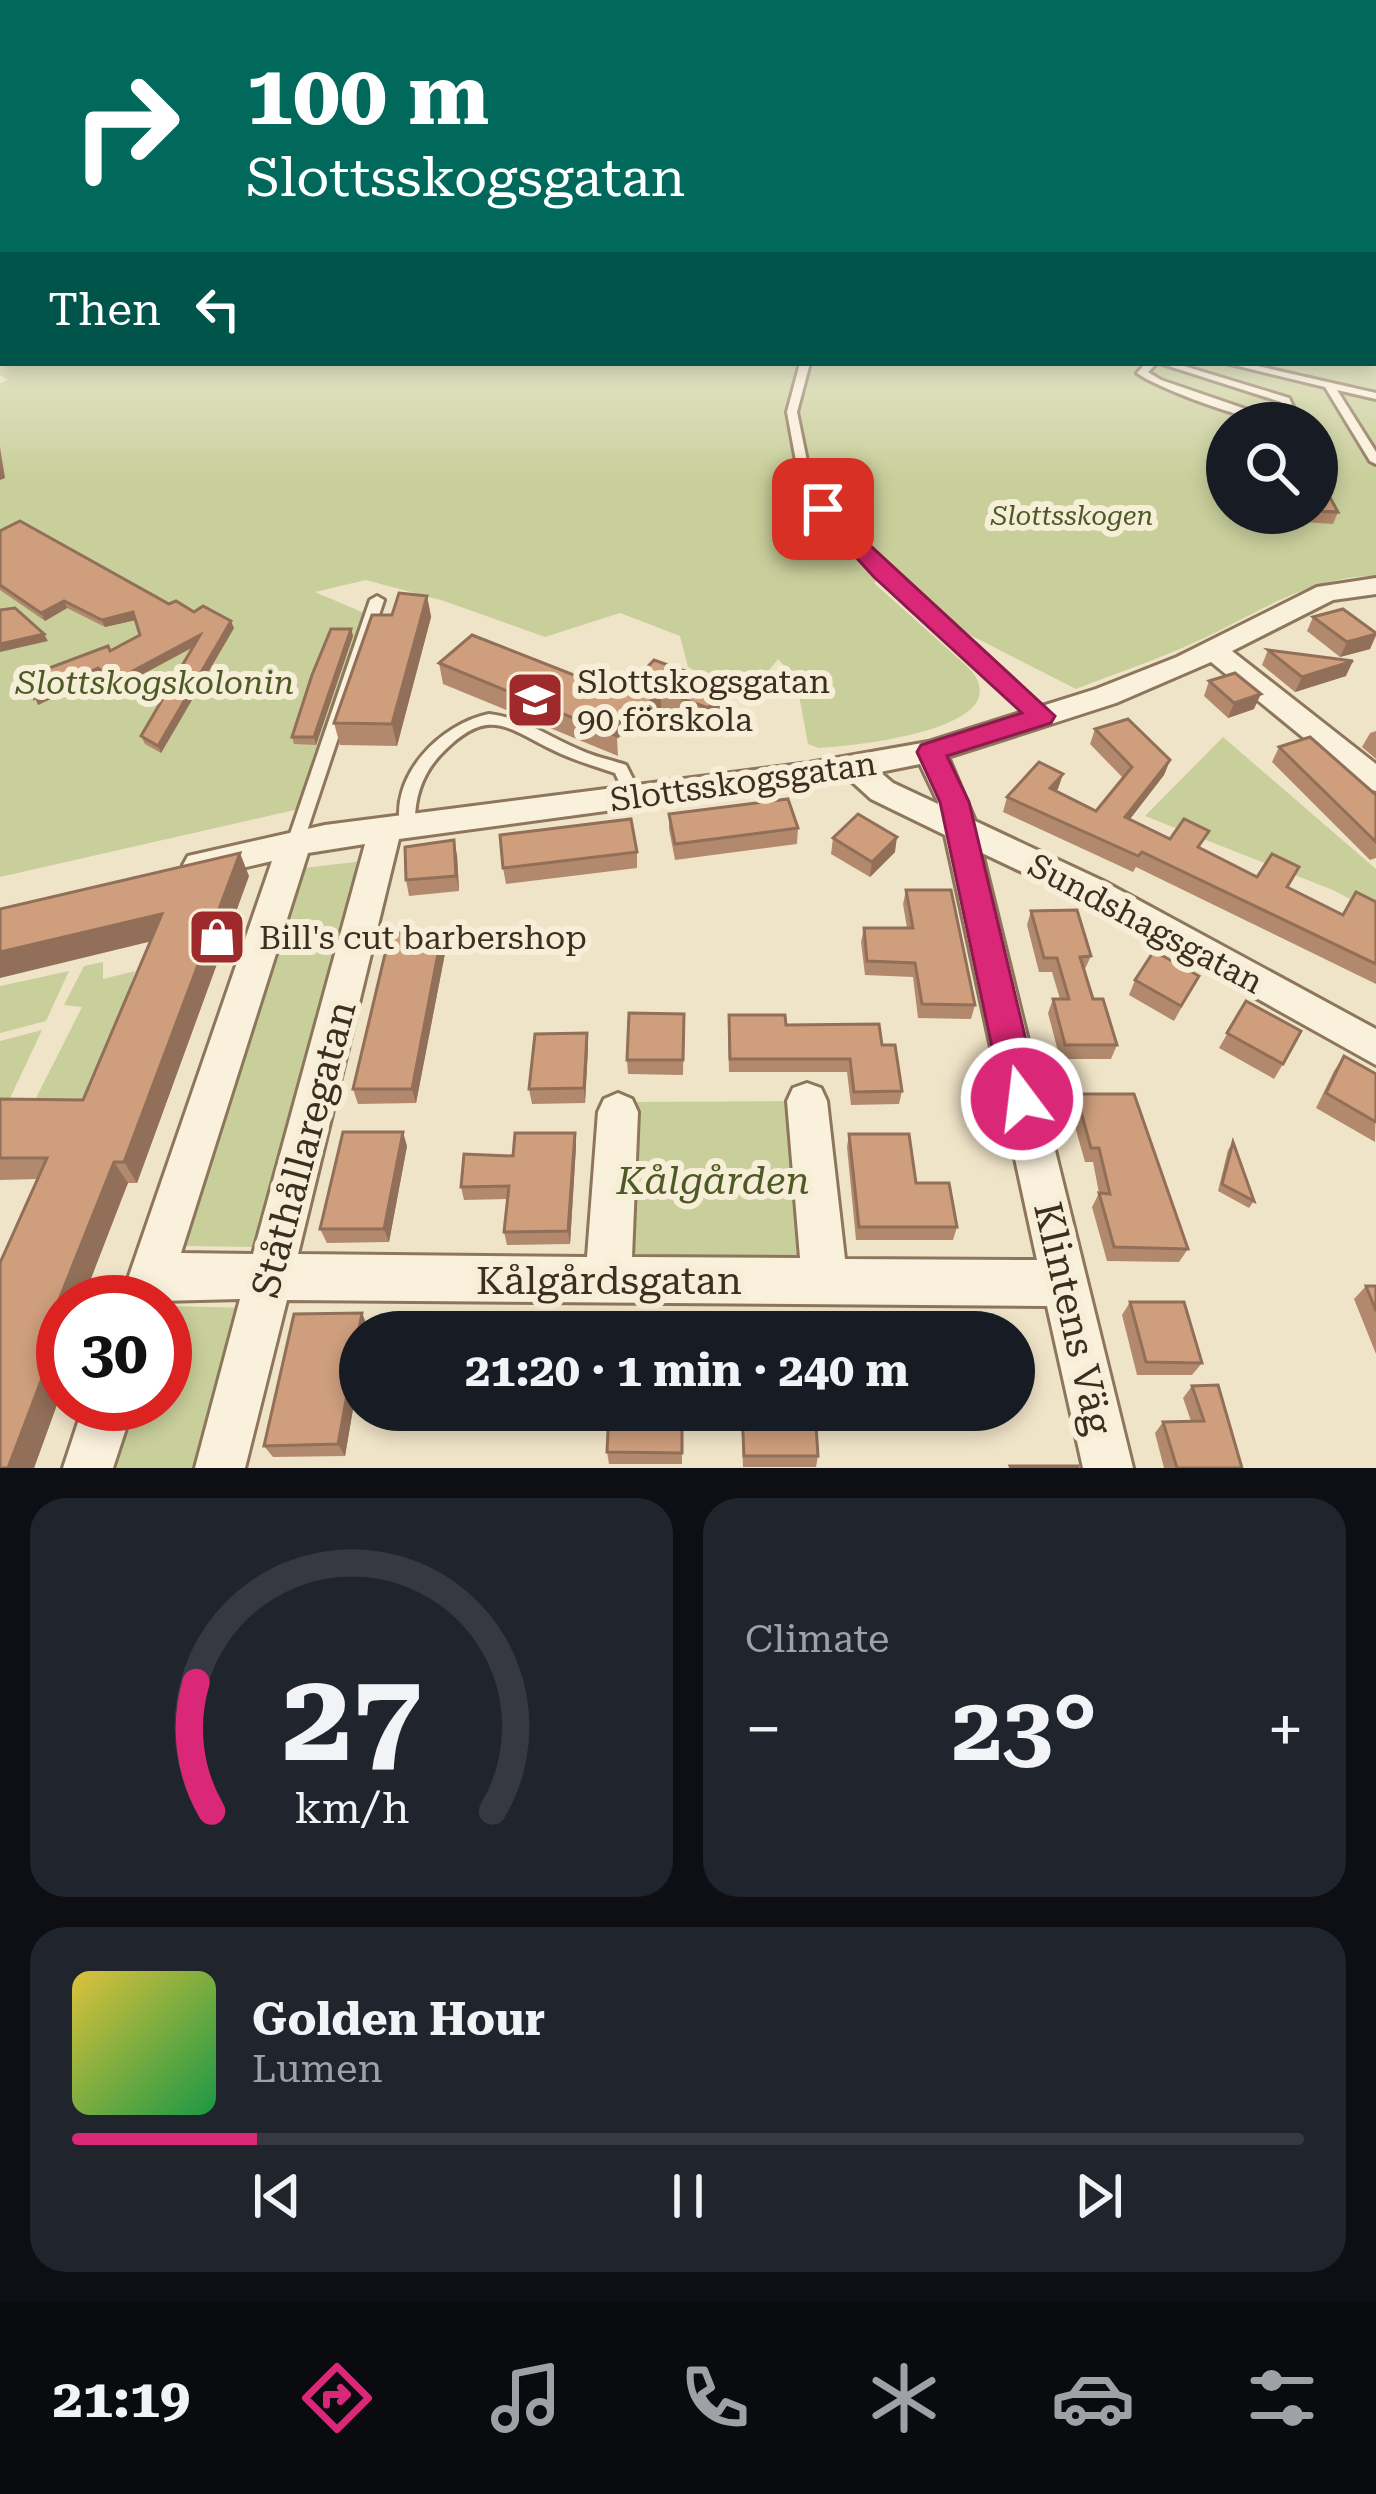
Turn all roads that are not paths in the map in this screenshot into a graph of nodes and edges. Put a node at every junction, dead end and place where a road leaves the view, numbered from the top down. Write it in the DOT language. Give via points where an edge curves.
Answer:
graph roads {
  1 [pos="803,366"];
  2 [pos="1149,366"];
  3 [pos="1174,366"];
  4 [pos="1244,366"];
  5 [pos="1330,387"];
  6 [pos="1376,396"];
  7 [pos="1376,461"];
  8 [pos="1376,586"];
  9 [pos="377,600"];
  10 [pos="1213,650"];
  11 [pos="1041,716"];
  12 [pos="931,752"];
  13 [pos="855,766"];
  14 [pos="1376,780"];
  15 [pos="634,797"];
  16 [pos="958,827"];
  17 [pos="396,828"];
  18 [pos="295,843"];
  19 [pos="170,872"];
  20 [pos="1376,1048"];
  21 [pos="807,1101"];
  22 [pos="618,1112"];
  23 [pos="152,1275"];
  24 [pos="608,1278"];
  25 [pos="268,1279"];
  26 [pos="825,1281"];
  27 [pos="1066,1283"];
  28 [pos="192,1285"];
  29 [pos="100,1431"];
  30 [pos="88,1468"];
  31 [pos="220,1468"];
  32 [pos="1108,1468"];
  1 -- 11 [label="lane" via="792,408 823,509"];
  2 -- 3 [label="lane" via="1142,373 1157,382 1262,418 1291,412 1285,400"];
  4 -- 5 [label="lane"];
  5 -- 6 [label="lane"];
  5 -- 7 [label="lane"];
  8 -- 10 [label="street, Slottsskogsgatan" via="1327,592"];
  9 -- 18 [label="lane"];
  10 -- 11 [label="street, Slottsskogsgatan"];
  10 -- 14 [label="street"];
  11 -- 12 [label="street, Slottsskogsgatan"];
  12 -- 13 [label="street, Slottsskogsgatan"];
  12 -- 16 [label="street, Klintens Väg"];
  13 -- 15 [label="street, Slottsskogsgatan"];
  13 -- 16 [label="street, Sundshagsgatan" via="881,791"];
  15 -- 17 [label="street, Slottsskogsgatan"];
  15 -- 17 [label="lane" via="621,769 507,719 478,718 422,768"];
  16 -- 20 [label="street, Sundshagsgatan" via="1091,890"];
  16 -- 27 [label="street, Klintens Väg"];
  17 -- 18 [label="street, Slottsskogsgatan"];
  17 -- 25 [label="street, Ståthållaregatan"];
  18 -- 19 [label="street, Slottsskogsgatan"];
  18 -- 23 [label="street"];
  21 -- 26 [label="street"];
  22 -- 24 [label="street"];
  24 -- 25 [label="street, Kålgårdsgatan"];
  24 -- 26 [label="street, Kålgårdsgatan"];
  25 -- 28 [label="street, Kålgårdsgatan"];
  25 -- 31 [label="street, Ståthållaregatan"];
  26 -- 27 [label="street, Kålgårdsgatan"];
  27 -- 32 [label="street, Klintens Väg"];
  29 -- 30 [label="street"];
}
